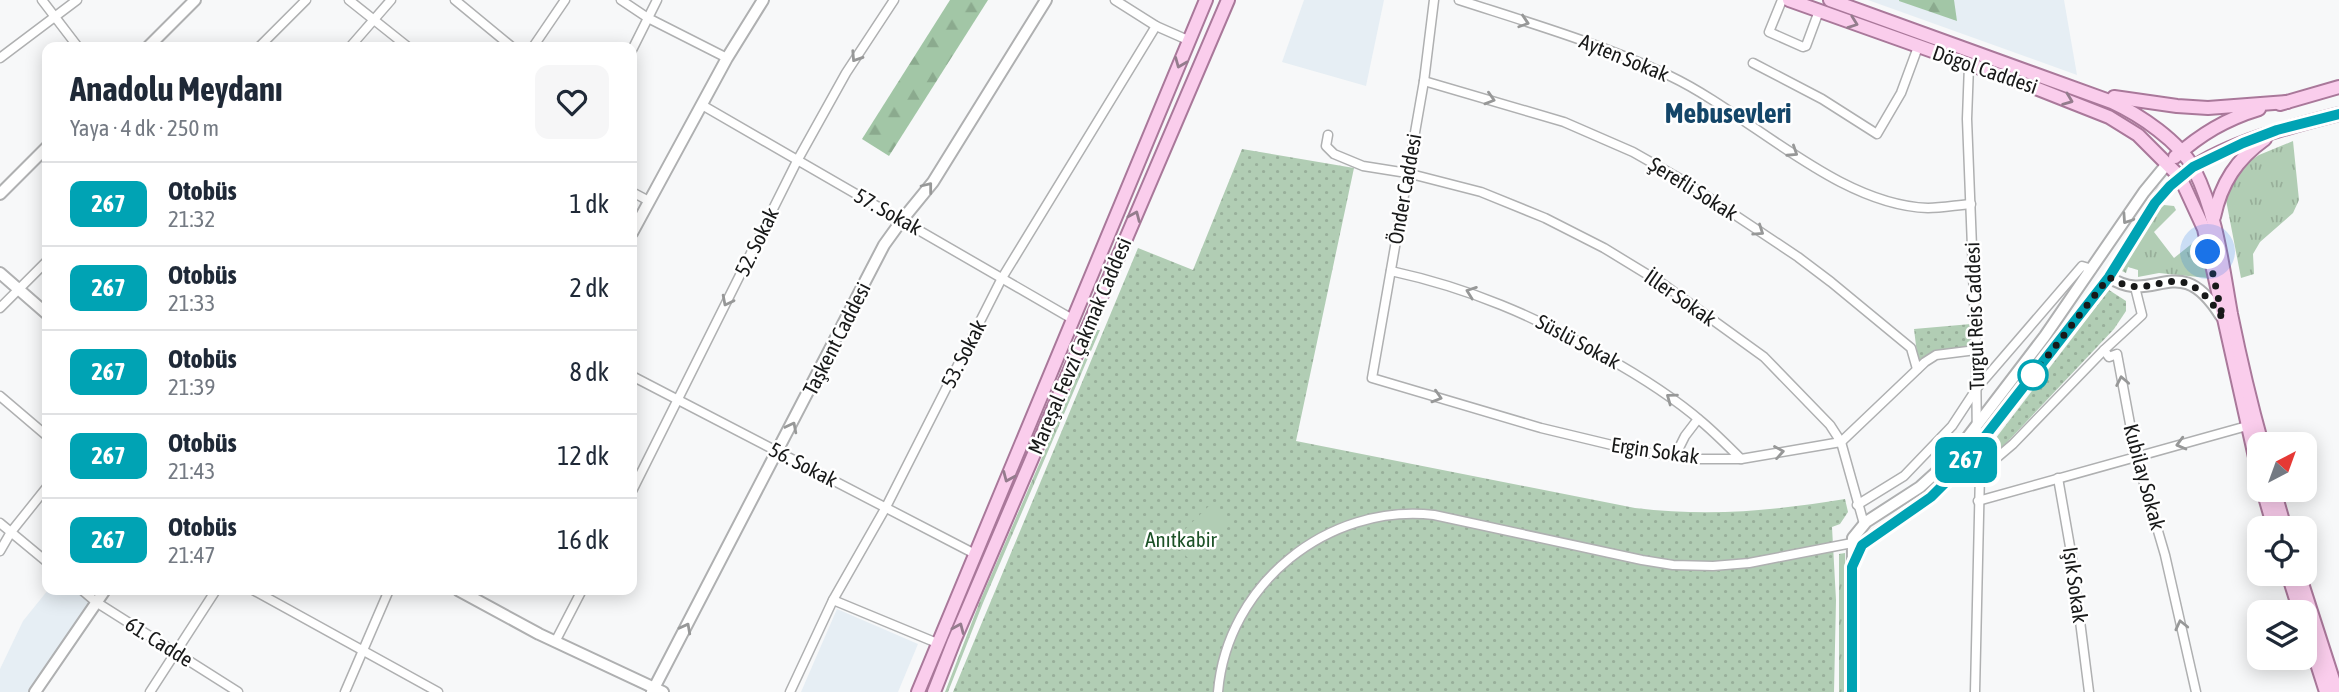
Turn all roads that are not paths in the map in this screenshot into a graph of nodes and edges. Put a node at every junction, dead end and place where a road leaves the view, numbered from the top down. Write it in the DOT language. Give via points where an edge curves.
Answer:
graph roads {
  1 [pos="42,0"];
  2 [pos="77,0"];
  3 [pos="195,0"];
  4 [pos="306,0"];
  5 [pos="349,0"];
  6 [pos="391,0"];
  7 [pos="455,0"];
  8 [pos="565,0"];
  9 [pos="621,0"];
  10 [pos="657,0"];
  11 [pos="763,0"];
  12 [pos="894,0"];
  13 [pos="1046,0"];
  14 [pos="1115,0"];
  15 [pos="1206,0"];
  16 [pos="1228,0"];
  17 [pos="1434,0"];
  18 [pos="1459,0"];
  19 [pos="1782,0"];
  20 [pos="1789,0"];
  21 [pos="1830,0"];
  22 [pos="1819,11"];
  23 [pos="55,18"];
  24 [pos="648,18"];
  25 [pos="373,22"];
  26 [pos="1156,26"];
  27 [pos="1189,40"];
  28 [pos="74,42"];
  29 [pos="153,42"];
  30 [pos="264,42"];
  31 [pos="355,42"];
  32 [pos="401,42"];
  33 [pos="505,42"];
  34 [pos="536,42"];
  35 [pos="636,42"];
  36 [pos="1919,47"];
  37 [pos="0,58"];
  38 [pos="727,58"];
  39 [pos="1753,62"];
  40 [pos="1969,65"];
  41 [pos="1424,81"];
  42 [pos="2337,87"];
  43 [pos="2092,93"];
  44 [pos="2287,102"];
  45 [pos="702,105"];
  46 [pos="2339,114"];
  47 [pos="2277,130"];
  48 [pos="1328,135"];
  49 [pos="42,152"];
  50 [pos="2180,153"];
  51 [pos="797,161"];
  52 [pos="2167,164"];
  53 [pos="2193,167"];
  54 [pos="1407,173"];
  55 [pos="2180,177"];
  56 [pos="0,194"];
  57 [pos="637,195"];
  58 [pos="649,201"];
  59 [pos="1971,204"];
  60 [pos="2214,217"];
  61 [pos="902,220"];
  62 [pos="637,224"];
  63 [pos="42,266"];
  64 [pos="2092,269"];
  65 [pos="1391,271"];
  66 [pos="0,273"];
  67 [pos="2109,277"];
  68 [pos="1002,278"];
  69 [pos="2136,287"];
  70 [pos="18,290"];
  71 [pos="0,309"];
  72 [pos="42,310"];
  73 [pos="2223,319"];
  74 [pos="1074,320"];
  75 [pos="1976,350"];
  76 [pos="2104,350"];
  77 [pos="1917,369"];
  78 [pos="1371,378"];
  79 [pos="637,379"];
  80 [pos="1978,388"];
  81 [pos="0,396"];
  82 [pos="677,400"];
  83 [pos="1698,419"];
  84 [pos="2247,426"];
  85 [pos="1977,427"];
  86 [pos="42,432"];
  87 [pos="2248,432"];
  88 [pos="2259,432"];
  89 [pos="1841,442"];
  90 [pos="1977,447"];
  91 [pos="778,453"];
  92 [pos="1675,456"];
  93 [pos="2136,456"];
  94 [pos="1741,459"];
  95 [pos="1980,472"];
  96 [pos="2058,478"];
  97 [pos="637,481"];
  98 [pos="42,494"];
  99 [pos="1978,501"];
  100 [pos="1857,505"];
  101 [pos="886,507"];
  102 [pos="0,523"];
  103 [pos="1864,524"];
  104 [pos="11,532"];
  105 [pos="1869,539"];
  106 [pos="1852,543"];
  107 [pos="0,551"];
  108 [pos="975,554"];
  109 [pos="42,558"];
  110 [pos="1852,567"];
  111 [pos="2303,586"];
  112 [pos="88,595"];
  113 [pos="101,595"];
  114 [pos="213,595"];
  115 [pos="262,595"];
  116 [pos="388,595"];
  117 [pos="468,595"];
  118 [pos="579,595"];
  119 [pos="833,600"];
  120 [pos="96,602"];
  121 [pos="555,642"];
  122 [pos="937,643"];
  123 [pos="362,650"];
  124 [pos="177,653"];
  125 [pos="2317,664"];
  126 [pos="433,691"];
  127 [pos="656,691"];
  128 [pos="35,692"];
  129 [pos="150,692"];
  130 [pos="238,692"];
  131 [pos="345,692"];
  132 [pos="790,692"];
  133 [pos="918,692"];
  134 [pos="934,692"];
  135 [pos="1218,692"];
  136 [pos="1852,692"];
  137 [pos="1975,692"];
  138 [pos="2089,692"];
  139 [pos="2196,692"];
  140 [pos="2326,692"];
  141 [pos="2337,692"];
  1 -- 23 [label="street"];
  2 -- 23 [label="street"];
  3 -- 29 [label="main road"];
  4 -- 30 [label="street"];
  5 -- 25 [label="street"];
  6 -- 25 [label="street"];
  7 -- 33 [label="street"];
  8 -- 34 [label="street"];
  9 -- 24 [label="street"];
  10 -- 24 [label="street"];
  11 -- 38 [label="main road"];
  12 -- 51 [label="street, 52. Sokak, one-way"];
  61 -- 13 [label="main road, Taşkent Caddesi, one-way" via="933,182"];
  14 -- 26 [label="street"];
  15 -- 27 [label="main road, Mareşal Fevzi Çakmak Caddesi"];
  134 -- 16 [label="main road, Mareşal Fevzi Çakmak Caddesi, one-way"];
  17 -- 41 [label="street, Önder Caddesi"];
  18 -- 59 [label="street, Ayten Sokak, one-way" via="1601,47 1671,76 1853,188 1927,208"];
  19 -- 22 [label="street" via="1769,32 1803,47"];
  20 -- 22 [label="main road, Dögol Caddesi"];
  21 -- 43 [label="main road, Dögol Caddesi"];
  22 -- 36 [label="main road, Dögol Caddesi, one-way"];
  23 -- 28 [label="street"];
  23 -- 37 [label="street"];
  24 -- 35 [label="street"];
  24 -- 38 [label="street"];
  25 -- 31 [label="street"];
  25 -- 32 [label="street"];
  26 -- 27 [label="street"];
  26 -- 68 [label="street, 53. Sokak"];
  27 -- 74 [label="main road, Mareşal Fevzi Çakmak Caddesi, one-way"];
  36 -- 39 [label="street" via="1901,93 1877,134"];
  36 -- 40 [label="main road, Dögol Caddesi"];
  38 -- 45 [label="main road"];
  40 -- 52 [label="main road, Dögol Caddesi, one-way" via="2109,117 2138,135"];
  40 -- 59 [label="street, Turgut Reis Caddesi"];
  41 -- 54 [label="street, Önder Caddesi"];
  41 -- 77 [label="street, Şerefli Sokak, one-way" via="1564,122 1633,152 1684,181 1831,282 1911,348"];
  42 -- 44 [label="main road"];
  43 -- 44 [label="main road" via="2198,107"];
  43 -- 50 [label="main road, Dögol Caddesi" via="2143,118"];
  44 -- 50 [label="main road" via="2235,116"];
  45 -- 51 [label="street, 57. Sokak"];
  45 -- 58 [label="main road"];
  46 -- 47 [label="main road"];
  47 -- 53 [label="main road"];
  47 -- 60 [label="main road" via="2237,164 2222,188"];
  48 -- 54 [label="street, İller Sokak" via="1326,146 1334,154 1363,166"];
  49 -- 56 [label="main road"];
  50 -- 52 [label="main road"];
  50 -- 53 [label="main road, Dögol Caddesi"];
  51 -- 61 [label="street, 57. Sokak"];
  51 -- 82 [label="street, 52. Sokak, one-way"];
  52 -- 55 [label="main road, Dögol Caddesi"];
  52 -- 64 [label="main road, one-way"];
  53 -- 55 [label="main road"];
  53 -- 60 [label="main road"];
  54 -- 65 [label="street, Önder Caddesi"];
  54 -- 89 [label="street, İller Sokak" via="1481,192 1545,218 1636,267 1763,357"];
  55 -- 67 [label="main road" via="2162,193"];
  55 -- 73 [label="main road, Dögol Caddesi" via="2201,221"];
  57 -- 58 [label="street"];
  58 -- 62 [label="main road"];
  59 -- 75 [label="street, Turgut Reis Caddesi"];
  60 -- 88 [label="main road"];
  61 -- 68 [label="street, 57. Sokak"];
  91 -- 61 [label="main road, Taşkent Caddesi, one-way" via="884,245"];
  63 -- 70 [label="street"];
  64 -- 80 [label="street" via="2082,267"];
  64 -- 85 [label="main road"];
  65 -- 78 [label="street, Önder Caddesi"];
  83 -- 65 [label="street, Süslü Sokak, one-way" via="1629,370 1521,312 1461,288"];
  66 -- 70 [label="main road"];
  67 -- 69 [label="main road"];
  67 -- 90 [label="main road"];
  68 -- 74 [label="street, 57. Sokak"];
  68 -- 101 [label="street, 53. Sokak"];
  69 -- 73 [label="main road" via="2169,281 2191,284 2211,300"];
  69 -- 76 [label="street" via="2142,315"];
  70 -- 71 [label="street"];
  70 -- 72 [label="main road"];
  73 -- 84 [label="main road, Dögol Caddesi"];
  74 -- 108 [label="main road, Mareşal Fevzi Çakmak Caddesi, one-way"];
  75 -- 77 [label="street" via="1936,355"];
  75 -- 80 [label="street, Turgut Reis Caddesi"];
  93 -- 76 [label="street, Kubilay Sokak, one-way" via="2117,354 2109,356"];
  76 -- 95 [label="street"];
  77 -- 89 [label="street"];
  78 -- 92 [label="street, Ergin Sokak, one-way" via="1541,428"];
  79 -- 82 [label="street, 56. Sokak"];
  80 -- 85 [label="street, Turgut Reis Caddesi"];
  80 -- 100 [label="street" via="1952,426 1904,477"];
  81 -- 86 [label="street"];
  82 -- 91 [label="street, 56. Sokak"];
  82 -- 97 [label="street, 52. Sokak"];
  83 -- 92 [label="street"];
  83 -- 94 [label="street, Süslü Sokak"];
  84 -- 87 [label="main road, Dögol Caddesi"];
  84 -- 93 [label="street, one-way"];
  85 -- 90 [label="street, Turgut Reis Caddesi"];
  85 -- 103 [label="main road" via="1920,487"];
  94 -- 89 [label="street, Ergin Sokak, one-way"];
  89 -- 100 [label="street, İller Sokak"];
  90 -- 95 [label="street, Turgut Reis Caddesi"];
  90 -- 105 [label="main road" via="1931,497"];
  91 -- 101 [label="street, 56. Sokak"];
  127 -- 91 [label="main road, Taşkent Caddesi, one-way"];
  92 -- 94 [label="street, Ergin Sokak"];
  93 -- 96 [label="street"];
  139 -- 93 [label="street, Kubilay Sokak, one-way" via="2165,555"];
  95 -- 99 [label="street, Turgut Reis Caddesi"];
  96 -- 99 [label="street"];
  96 -- 138 [label="street, Işık Sokak"];
  98 -- 104 [label="street"];
  99 -- 137 [label="street, Turgut Reis Caddesi"];
  100 -- 103 [label="street, İller Sokak"];
  101 -- 108 [label="street, 56. Sokak"];
  101 -- 119 [label="street, 53. Sokak"];
  102 -- 104 [label="street"];
  103 -- 106 [label="main road"];
  104 -- 107 [label="street"];
  104 -- 109 [label="street"];
  105 -- 106 [label="main road"];
  105 -- 110 [label="main road"];
  106 -- 110 [label="main road"];
  106 -- 135 [label="street" via="1749,563 1695,566 1642,560 1434,515 1370,518 1315,540 1268,577 1234,628"];
  108 -- 122 [label="main road, Mareşal Fevzi Çakmak Caddesi"];
  110 -- 136 [label="main road"];
  111 -- 141 [label="main road"];
  112 -- 120 [label="street, 61. Cadde"];
  113 -- 120 [label="main road"];
  114 -- 124 [label="street"];
  115 -- 123 [label="street"];
  116 -- 123 [label="street"];
  117 -- 121 [label="main road"];
  118 -- 121 [label="street"];
  119 -- 122 [label="street"];
  119 -- 132 [label="street, 53. Sokak"];
  120 -- 124 [label="street, 61. Cadde"];
  120 -- 128 [label="main road"];
  121 -- 127 [label="main road"];
  122 -- 133 [label="main road, Mareşal Fevzi Çakmak Caddesi"];
  123 -- 126 [label="street"];
  123 -- 131 [label="street"];
  124 -- 129 [label="street"];
  124 -- 130 [label="street, 61. Cadde"];
  125 -- 140 [label="main road"];
}
